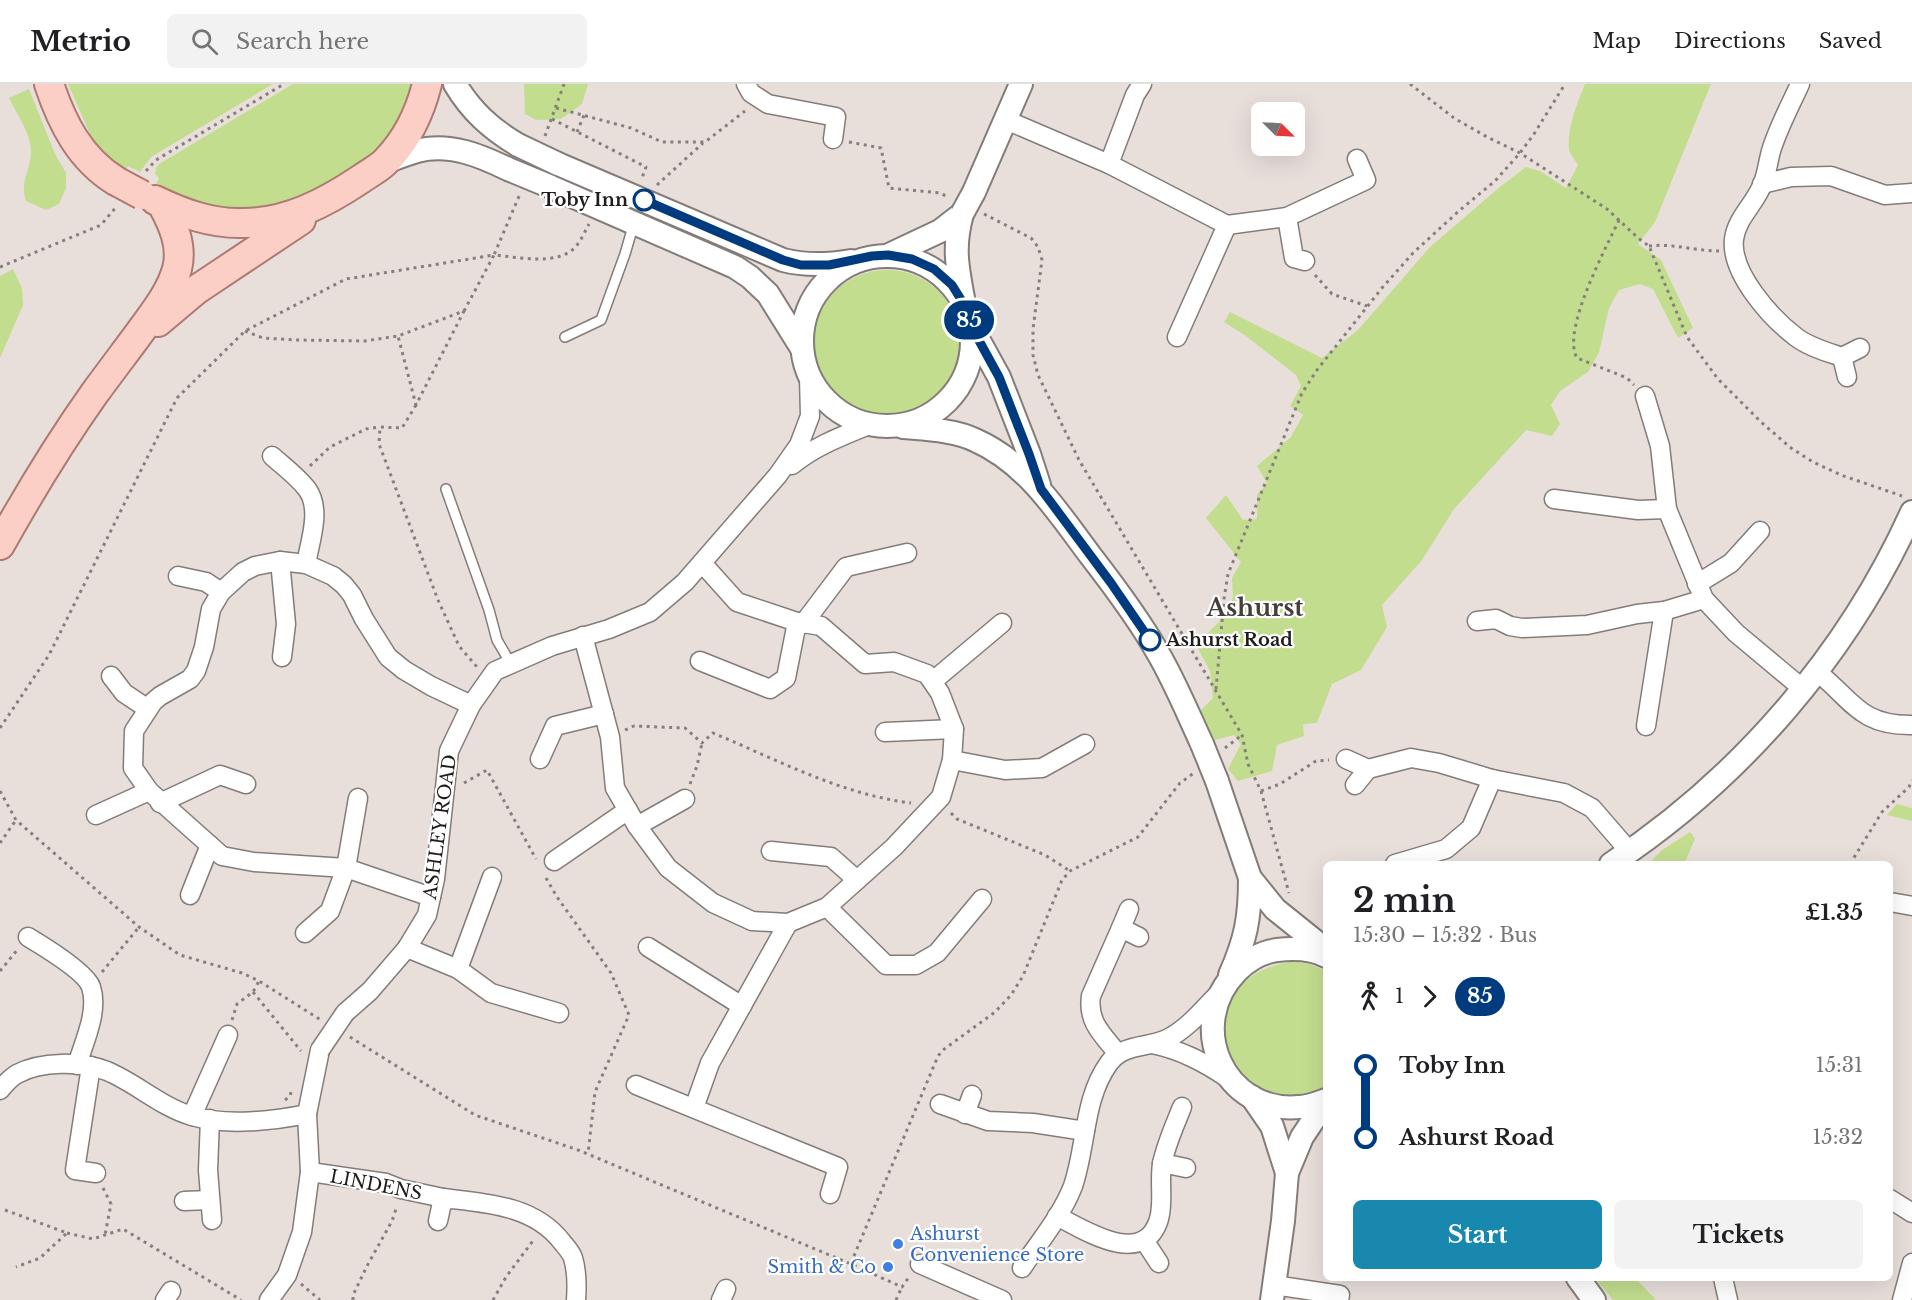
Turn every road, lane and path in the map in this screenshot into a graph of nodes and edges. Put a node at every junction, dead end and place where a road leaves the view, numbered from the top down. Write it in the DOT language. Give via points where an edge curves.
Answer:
graph roads {
  1 [pos="427,84"];
  2 [pos="455,84"];
  3 [pos="564,84"];
  4 [pos="746,84"];
  5 [pos="1021,84"];
  6 [pos="1142,84"];
  7 [pos="1410,84"];
  8 [pos="1565,84"];
  9 [pos="1800,84"];
  10 [pos="49,88"];
  11 [pos="760,99"];
  12 [pos="556,108"];
  13 [pos="584,115"];
  14 [pos="552,118"];
  15 [pos="1006,120"];
  16 [pos="577,132"];
  17 [pos="833,139"];
  18 [pos="543,140"];
  19 [pos="705,141"];
  20 [pos="1520,153"];
  21 [pos="1357,159"];
  22 [pos="386,162"];
  23 [pos="1109,164"];
  24 [pos="663,179"];
  25 [pos="1762,184"];
  26 [pos="521,192"];
  27 [pos="1912,193"];
  28 [pos="338,194"];
  29 [pos="633,196"];
  30 [pos="152,199"];
  31 [pos="967,204"];
  32 [pos="598,207"];
  33 [pos="1287,217"];
  34 [pos="1619,220"];
  35 [pos="634,223"];
  36 [pos="1227,225"];
  37 [pos="1649,246"];
  38 [pos="1734,250"];
  39 [pos="494,255"];
  40 [pos="888,255"];
  41 [pos="856,261"];
  42 [pos="1305,261"];
  43 [pos="1368,306"];
  44 [pos="464,311"];
  45 [pos="968,316"];
  46 [pos="245,331"];
  47 [pos="398,336"];
  48 [pos="565,337"];
  49 [pos="1177,337"];
  50 [pos="801,347"];
  51 [pos="1860,348"];
  52 [pos="124,354"];
  53 [pos="1842,357"];
  54 [pos="809,377"];
  55 [pos="1847,377"];
  56 [pos="1645,396"];
  57 [pos="416,405"];
  58 [pos="869,425"];
  59 [pos="896,426"];
  60 [pos="380,428"];
  61 [pos="272,456"];
  62 [pos="778,475"];
  63 [pos="298,479"];
  64 [pos="446,489"];
  65 [pos="1041,489"];
  66 [pos="1554,499"];
  67 [pos="1666,509"];
  68 [pos="1912,513"];
  69 [pos="1760,531"];
  70 [pos="0,545"];
  71 [pos="907,553"];
  72 [pos="280,561"];
  73 [pos="702,563"];
  74 [pos="306,564"];
  75 [pos="178,576"];
  76 [pos="1700,591"];
  77 [pos="221,592"];
  78 [pos="1664,611"];
  79 [pos="1477,621"];
  80 [pos="800,623"];
  81 [pos="1002,623"];
  82 [pos="583,636"];
  83 [pos="282,657"];
  84 [pos="700,661"];
  85 [pos="511,664"];
  86 [pos="1816,671"];
  87 [pos="111,676"];
  88 [pos="489,679"];
  89 [pos="933,681"];
  90 [pos="1803,689"];
  91 [pos="1216,691"];
  92 [pos="471,705"];
  93 [pos="148,709"];
  94 [pos="604,714"];
  95 [pos="1912,725"];
  96 [pos="1647,726"];
  97 [pos="0,728"];
  98 [pos="954,729"];
  99 [pos="885,732"];
  100 [pos="1242,735"];
  101 [pos="610,737"];
  102 [pos="702,743"];
  103 [pos="1085,744"];
  104 [pos="1224,748"];
  105 [pos="540,759"];
  106 [pos="1346,759"];
  107 [pos="952,760"];
  108 [pos="1368,769"];
  109 [pos="1207,775"];
  110 [pos="1492,779"];
  111 [pos="1912,780"];
  112 [pos="463,783"];
  113 [pos="246,784"];
  114 [pos="1355,785"];
  115 [pos="0,791"];
  116 [pos="1261,791"];
  117 [pos="154,797"];
  118 [pos="358,798"];
  119 [pos="685,799"];
  120 [pos="933,805"];
  121 [pos="96,815"];
  122 [pos="632,818"];
  123 [pos="16,820"];
  124 [pos="0,843"];
  125 [pos="210,845"];
  126 [pos="771,851"];
  127 [pos="1630,852"];
  128 [pos="1405,861"];
  129 [pos="1616,861"];
  130 [pos="1852,861"];
  131 [pos="346,868"];
  132 [pos="547,869"];
  133 [pos="1070,871"];
  134 [pos="492,877"];
  135 [pos="1250,878"];
  136 [pos="857,880"];
  137 [pos="190,895"];
  138 [pos="430,897"];
  139 [pos="982,899"];
  140 [pos="1893,903"];
  141 [pos="1912,906"];
  142 [pos="826,907"];
  143 [pos="1130,909"];
  144 [pos="1288,920"];
  145 [pos="788,923"];
  146 [pos="139,927"];
  147 [pos="1121,928"];
  148 [pos="305,933"];
  149 [pos="28,937"];
  150 [pos="1139,937"];
  151 [pos="648,947"];
  152 [pos="407,948"];
  153 [pos="1323,948"];
  154 [pos="1323,954"];
  155 [pos="458,969"];
  156 [pos="0,971"];
  157 [pos="259,981"];
  158 [pos="91,985"];
  159 [pos="1224,986"];
  160 [pos="253,993"];
  161 [pos="742,1006"];
  162 [pos="559,1013"];
  163 [pos="328,1024"];
  164 [pos="228,1035"];
  165 [pos="347,1036"];
  166 [pos="1152,1044"];
  167 [pos="312,1053"];
  168 [pos="1118,1054"];
  169 [pos="84,1066"];
  170 [pos="1233,1082"];
  171 [pos="636,1085"];
  172 [pos="293,1086"];
  173 [pos="0,1090"];
  174 [pos="972,1095"];
  175 [pos="290,1096"];
  176 [pos="1252,1097"];
  177 [pos="1323,1102"];
  178 [pos="940,1104"];
  179 [pos="1323,1106"];
  180 [pos="1182,1107"];
  181 [pos="694,1108"];
  182 [pos="307,1114"];
  183 [pos="964,1114"];
  184 [pos="192,1116"];
  185 [pos="210,1119"];
  186 [pos="1084,1131"];
  187 [pos="588,1154"];
  188 [pos="1162,1163"];
  189 [pos="1186,1168"];
  190 [pos="310,1172"];
  191 [pos="96,1173"];
  192 [pos="1287,1173"];
  193 [pos="401,1189"];
  194 [pos="830,1194"];
  195 [pos="442,1198"];
  196 [pos="210,1200"];
  197 [pos="184,1201"];
  198 [pos="1893,1201"];
  199 [pos="5,1210"];
  200 [pos="1912,1214"];
  201 [pos="1057,1216"];
  202 [pos="212,1220"];
  203 [pos="438,1221"];
  204 [pos="546,1225"];
  205 [pos="67,1233"];
  206 [pos="105,1235"];
  207 [pos="1143,1240"];
  208 [pos="1159,1263"];
  209 [pos="1912,1263"];
  210 [pos="851,1264"];
  211 [pos="920,1264"];
  212 [pos="16,1267"];
  213 [pos="1022,1268"];
  214 [pos="1580,1281"];
  215 [pos="1724,1281"];
  216 [pos="902,1287"];
  217 [pos="305,1288"];
  218 [pos="1341,1291"];
  219 [pos="1273,1292"];
  220 [pos="241,1300"];
  221 [pos="269,1300"];
  222 [pos="320,1300"];
  223 [pos="353,1300"];
  224 [pos="493,1300"];
  225 [pos="576,1300"];
  226 [pos="896,1300"];
  227 [pos="1002,1300"];
  228 [pos="1594,1300"];
  229 [pos="1728,1300"];
  230 [pos="1902,1300"];
  1 -- 22 [label="main road" via="405,138"];
  2 -- 29 [label="street, bridge" via="479,117 496,132"];
  3 -- 12 [label="path"];
  4 -- 11 [label="street"];
  5 -- 15 [label="street"];
  6 -- 23 [label="street"];
  7 -- 20 [label="path" via="1454,118"];
  8 -- 20 [label="path"];
  9 -- 25 [label="street" via="1771,150"];
  10 -- 30 [label="main road, bridge" via="81,151 103,174"];
  11 -- 17 [label="street" via="768,104 836,117"];
  11 -- 19 [label="path"];
  12 -- 13 [label="path"];
  12 -- 14 [label="path"];
  13 -- 16 [label="path"];
  13 -- 19 [label="path" via="631,128 662,142"];
  14 -- 16 [label="path"];
  14 -- 18 [label="path"];
  15 -- 23 [label="street"];
  15 -- 31 [label="street"];
  16 -- 29 [label="path" via="646,167"];
  17 -- 31 [label="path" via="881,148 889,188 940,193"];
  19 -- 24 [label="path"];
  20 -- 34 [label="path"];
  20 -- 43 [label="path" via="1495,181 1413,254"];
  21 -- 33 [label="street" via="1366,180"];
  22 -- 28 [label="main road"];
  22 -- 32 [label="street, bridge" via="419,150 463,151"];
  23 -- 36 [label="street"];
  25 -- 27 [label="street" via="1791,177 1831,176 1885,195"];
  25 -- 38 [label="street" via="1740,220"];
  26 -- 39 [label="path"];
  28 -- 30 [label="main road" via="297,214 241,223 190,215"];
  28 -- 52 [label="main road" via="196,290"];
  29 -- 41 [label="street" via="783,260 801,265"];
  30 -- 52 [label="main road" via="174,226 177,267 160,304"];
  31 -- 40 [label="street" via="940,231"];
  31 -- 45 [label="street" via="957,232 956,250"];
  31 -- 91 [label="path" via="1031,238 1038,247 1042,260 1033,355 1038,375 1079,460"];
  32 -- 35 [label="street"];
  32 -- 39 [label="path" via="576,246 565,256 548,259"];
  33 -- 36 [label="street"];
  33 -- 42 [label="street" via="1293,258"];
  34 -- 37 [label="path"];
  34 -- 56 [label="path" via="1585,295 1575,327 1574,352 1577,358 1627,378"];
  35 -- 48 [label="lane" via="601,320"];
  35 -- 50 [label="street" via="750,277 768,294"];
  36 -- 49 [label="street"];
  37 -- 38 [label="path"];
  37 -- 68 [label="path" via="1687,337 1718,379 1791,448 1841,475 1902,495 1898,508"];
  38 -- 53 [label="street" via="1743,277 1765,308 1797,338"];
  39 -- 44 [label="path"];
  39 -- 46 [label="path" via="346,279"];
  40 -- 41 [label="street"];
  40 -- 45 [label="street" via="912,259 934,269 952,285"];
  41 -- 50 [label="street" via="833,274 815,295 804,320"];
  42 -- 43 [label="path" via="1332,294"];
  43 -- 91 [label="path" via="1302,393 1228,574"];
  44 -- 47 [label="path"];
  44 -- 57 [label="path"];
  45 -- 59 [label="street" via="971,354 962,381 946,403 922,418"];
  45 -- 65 [label="street" via="999,377"];
  46 -- 47 [label="path" via="263,338 296,340 365,341"];
  46 -- 97 [label="path" via="177,398 49,655"];
  47 -- 57 [label="path"];
  50 -- 54 [label="street"];
  51 -- 53 [label="street"];
  52 -- 70 [label="main road" via="64,439"];
  53 -- 55 [label="street"];
  54 -- 58 [label="street" via="831,405 845,416"];
  54 -- 62 [label="street, ASHLEY ROAD" via="810,416 800,446"];
  56 -- 67 [label="street" via="1660,446"];
  57 -- 60 [label="path" via="402,428"];
  58 -- 59 [label="street"];
  58 -- 62 [label="street, ASHLEY ROAD" via="807,453"];
  59 -- 65 [label="street" via="934,429 974,439 1017,466"];
  60 -- 63 [label="path" via="366,429 330,447"];
  60 -- 88 [label="path" via="379,444 438,600 459,646"];
  61 -- 63 [label="street"];
  62 -- 73 [label="street, ASHLEY ROAD"];
  63 -- 74 [label="street" via="308,490 314,512"];
  64 -- 85 [label="lane" via="497,640"];
  65 -- 109 [label="street, bridge" via="1159,653 1202,744"];
  66 -- 67 [label="street" via="1638,510"];
  67 -- 76 [label="street"];
  68 -- 86 [label="street" via="1874,588"];
  69 -- 76 [label="street"];
  71 -- 80 [label="street" via="846,567"];
  72 -- 74 [label="street"];
  72 -- 77 [label="street" via="243,572"];
  72 -- 83 [label="street" via="286,624"];
  73 -- 80 [label="street" via="737,602"];
  73 -- 82 [label="street, ASHLEY ROAD" via="650,612"];
  74 -- 92 [label="street" via="344,585 388,657 431,686"];
  75 -- 77 [label="street" via="206,582"];
  76 -- 78 [label="street"];
  76 -- 90 [label="street" via="1736,633"];
  77 -- 93 [label="street" via="211,609 196,671"];
  78 -- 79 [label="street" via="1587,625 1522,628 1496,619"];
  78 -- 96 [label="street"];
  80 -- 84 [label="street" via="786,678 770,689"];
  80 -- 89 [label="street" via="821,626 864,664 894,662 927,674"];
  81 -- 89 [label="street"];
  82 -- 85 [label="street, ASHLEY ROAD"];
  82 -- 94 [label="street"];
  85 -- 88 [label="street, ASHLEY ROAD" via="495,671"];
  86 -- 90 [label="street"];
  86 -- 95 [label="street" via="1872,718"];
  87 -- 93 [label="street" via="124,693"];
  88 -- 92 [label="street, ASHLEY ROAD"];
  89 -- 98 [label="street"];
  90 -- 127 [label="street" via="1704,793"];
  91 -- 100 [label="path"];
  92 -- 138 [label="street, ASHLEY ROAD" via="449,751"];
  93 -- 117 [label="street" via="134,731 133,768"];
  94 -- 101 [label="street"];
  94 -- 105 [label="street" via="555,726"];
  98 -- 99 [label="street"];
  98 -- 107 [label="street"];
  100 -- 104 [label="path"];
  100 -- 116 [label="path" via="1248,764"];
  101 -- 102 [label="path" via="634,726 685,728"];
  101 -- 122 [label="street" via="615,788"];
  102 -- 119 [label="path"];
  102 -- 120 [label="path" via="713,733 836,785 883,800"];
  103 -- 107 [label="street" via="1042,768 1005,770"];
  106 -- 108 [label="street"];
  106 -- 116 [label="path" via="1316,761"];
  107 -- 120 [label="street" via="941,797"];
  108 -- 110 [label="street" via="1411,758"];
  108 -- 114 [label="street"];
  109 -- 133 [label="path" via="1180,783 1138,837"];
  109 -- 135 [label="street"];
  110 -- 127 [label="street" via="1564,793 1592,808"];
  110 -- 128 [label="street" via="1471,828 1446,849"];
  111 -- 130 [label="path" via="1882,812"];
  112 -- 132 [label="path" via="487,770"];
  113 -- 117 [label="street" via="220,774"];
  115 -- 123 [label="path"];
  116 -- 144 [label="path" via="1293,907"];
  117 -- 121 [label="street"];
  117 -- 125 [label="street"];
  118 -- 131 [label="street"];
  119 -- 122 [label="street"];
  120 -- 133 [label="path" via="945,807 957,819 1045,855"];
  120 -- 136 [label="street"];
  122 -- 132 [label="street"];
  122 -- 145 [label="street" via="668,868 713,903 752,921"];
  123 -- 124 [label="path"];
  123 -- 146 [label="path"];
  125 -- 131 [label="street" via="222,856 254,862"];
  125 -- 137 [label="street"];
  126 -- 136 [label="street" via="831,857"];
  127 -- 129 [label="street"];
  131 -- 138 [label="street"];
  131 -- 148 [label="street" via="330,911"];
  132 -- 187 [label="path" via="557,897 611,973 629,1015 595,1092"];
  133 -- 210 [label="path" via="1062,880 1023,976 1011,995 939,1056"];
  134 -- 155 [label="street"];
  135 -- 144 [label="street"];
  135 -- 159 [label="street" via="1248,924"];
  136 -- 142 [label="street"];
  138 -- 152 [label="street, ASHLEY ROAD" via="426,915"];
  139 -- 142 [label="street" via="937,953 916,965 886,965"];
  140 -- 141 [label="street"];
  142 -- 145 [label="street"];
  143 -- 147 [label="street"];
  144 -- 153 [label="street"];
  145 -- 161 [label="street"];
  146 -- 157 [label="path" via="180,955"];
  146 -- 158 [label="path"];
  147 -- 150 [label="street"];
  147 -- 168 [label="street" via="1089,1006 1096,1026"];
  149 -- 156 [label="path"];
  149 -- 158 [label="street" via="75,969"];
  151 -- 161 [label="street"];
  152 -- 155 [label="street"];
  152 -- 167 [label="street, ASHLEY ROAD, bridge"];
  154 -- 159 [label="street" via="1293,948 1268,951 1245,963"];
  155 -- 162 [label="street" via="491,993"];
  157 -- 160 [label="path"];
  157 -- 163 [label="path"];
  158 -- 169 [label="street" via="93,1009"];
  159 -- 166 [label="street" via="1190,1024"];
  159 -- 170 [label="street" via="1213,1013 1212,1037 1219,1061"];
  160 -- 164 [label="path" via="237,1004"];
  160 -- 167 [label="path"];
  161 -- 181 [label="street" via="710,1063"];
  164 -- 184 [label="street"];
  165 -- 187 [label="path" via="475,1115"];
  166 -- 168 [label="street"];
  166 -- 170 [label="street" via="1189,1055"];
  167 -- 182 [label="street, ASHLEY ROAD"];
  168 -- 186 [label="street" via="1100,1080"];
  169 -- 173 [label="street" via="44,1064 16,1075"];
  169 -- 184 [label="street" via="108,1071"];
  169 -- 191 [label="street" via="75,1170"];
  170 -- 176 [label="street"];
  171 -- 181 [label="street"];
  172 -- 175 [label="path"];
  174 -- 183 [label="street"];
  176 -- 177 [label="street" via="1275,1106 1300,1107"];
  176 -- 192 [label="street" via="1272,1126"];
  178 -- 183 [label="street"];
  179 -- 192 [label="street" via="1302,1137"];
  180 -- 188 [label="street"];
  181 -- 194 [label="street" via="838,1167"];
  182 -- 185 [label="street" via="238,1121"];
  182 -- 190 [label="street, ASHLEY ROAD"];
  183 -- 186 [label="street"];
  184 -- 185 [label="street"];
  185 -- 196 [label="street"];
  186 -- 201 [label="street" via="1072,1187"];
  187 -- 210 [label="path"];
  188 -- 189 [label="street"];
  188 -- 207 [label="street" via="1158,1220"];
  190 -- 193 [label="street, LINDENS"];
  190 -- 221 [label="street, ASHLEY ROAD" via="302,1232 287,1275"];
  191 -- 206 [label="path" via="111,1204"];
  192 -- 219 [label="street"];
  193 -- 195 [label="street, LINDENS"];
  193 -- 223 [label="path" via="392,1221"];
  195 -- 203 [label="street, LINDENS"];
  195 -- 204 [label="street, LINDENS" via="512,1209"];
  196 -- 197 [label="street"];
  196 -- 202 [label="street"];
  198 -- 200 [label="street"];
  199 -- 205 [label="path"];
  201 -- 207 [label="street" via="1110,1242"];
  201 -- 213 [label="street"];
  204 -- 224 [label="path"];
  204 -- 225 [label="street, LINDENS" via="572,1256"];
  205 -- 206 [label="path" via="93,1239"];
  205 -- 212 [label="path" via="40,1258"];
  206 -- 220 [label="path" via="123,1229"];
  207 -- 208 [label="street"];
  209 -- 230 [label="street"];
  210 -- 216 [label="path"];
  211 -- 216 [label="path"];
  211 -- 227 [label="street"];
  214 -- 228 [label="street"];
  215 -- 229 [label="street"];
  216 -- 226 [label="path"];
  217 -- 222 [label="path"];
  218 -- 219 [label="street"];
}
